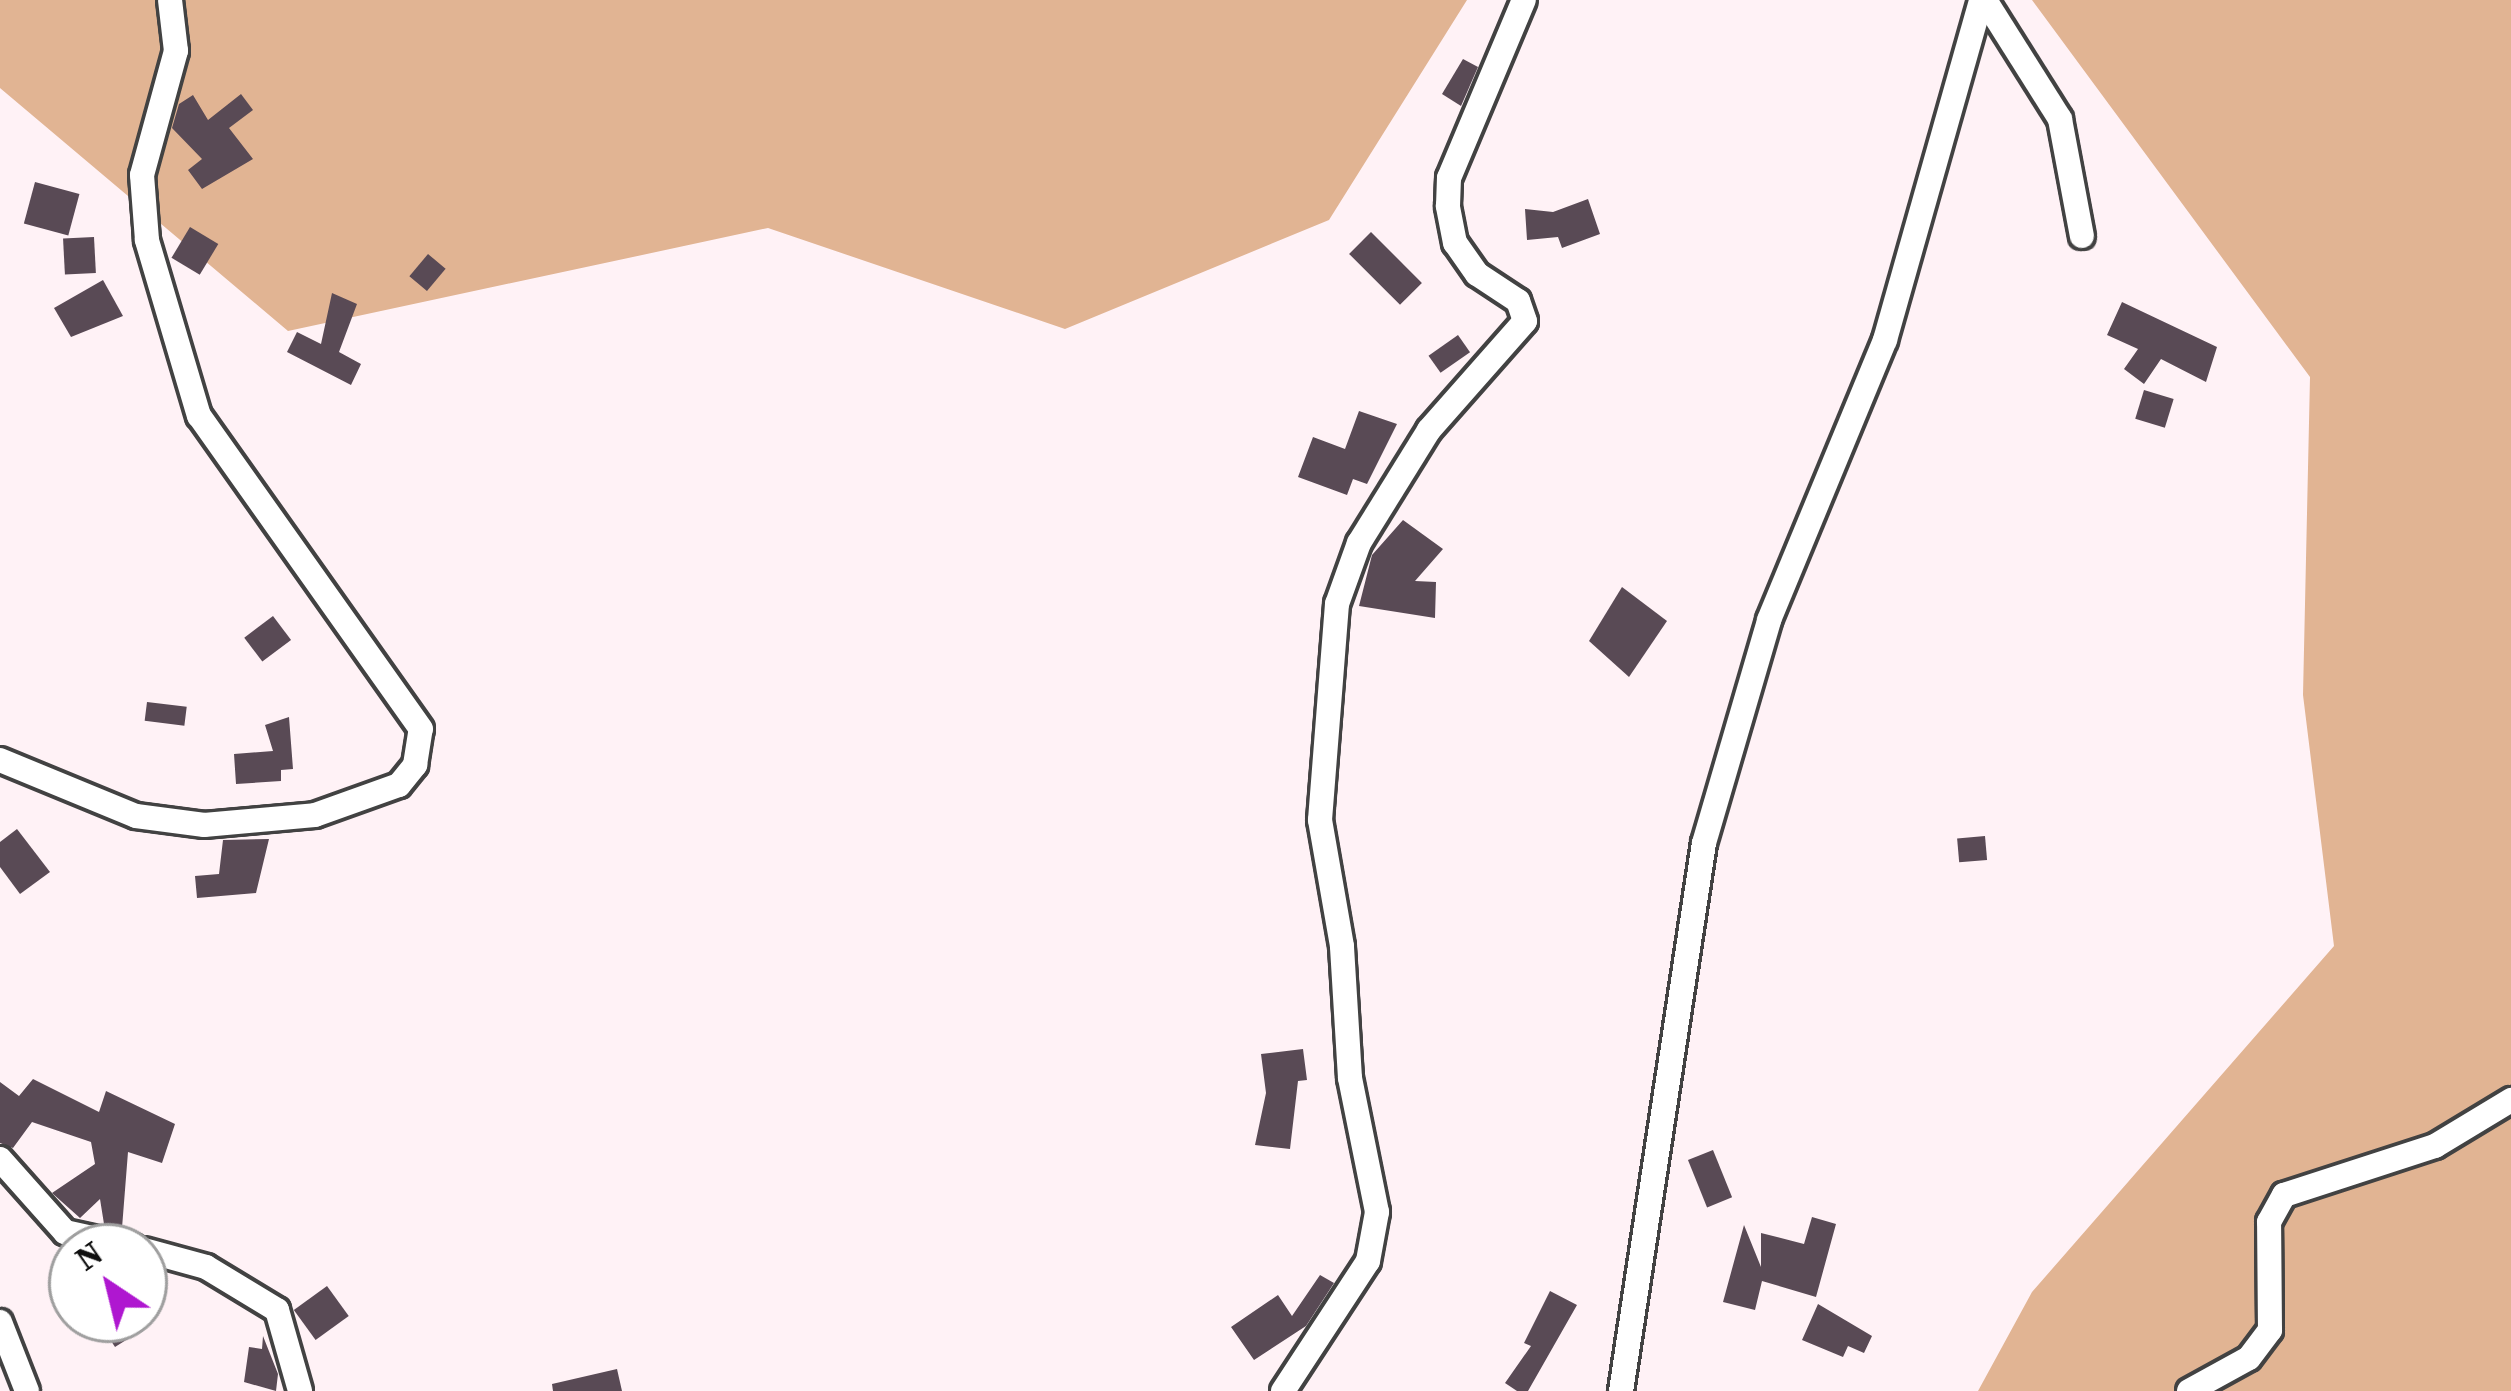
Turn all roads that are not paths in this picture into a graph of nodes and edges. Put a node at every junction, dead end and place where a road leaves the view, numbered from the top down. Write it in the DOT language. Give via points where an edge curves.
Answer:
graph roads {
  1 [pos="170,0"];
  2 [pos="1524,0"];
  3 [pos="1983,0"];
  4 [pos="2082,236"];
  5 [pos="0,760"];
  6 [pos="2511,1100"];
  7 [pos="0,1159"];
  8 [pos="57,1223"];
  9 [pos="168,1257"];
  10 [pos="0,1322"];
  11 [pos="26,1391"];
  12 [pos="300,1391"];
  13 [pos="1283,1391"];
  14 [pos="1622,1391"];
  15 [pos="2189,1391"];
  1 -- 5 [label="street" via="176,51 142,175 147,240 199,416 421,729 415,765 399,785 315,815 204,825 136,816"];
  2 -- 13 [label="street" via="1449,178 1448,206 1455,243 1477,274 1518,301 1525,321 1429,430 1359,543 1337,604 1320,820 1342,946 1350,1078 1377,1212 1368,1261"];
  3 -- 4 [label="street" via="2060,119"];
  3 -- 14 [label="street" via="1886,340 1768,620 1704,843"];
  6 -- 15 [label="street" via="2421,1151 2284,1196 2269,1222 2270,1330 2249,1358"];
  7 -- 8 [label="street"];
  9 -- 12 [label="street" via="206,1267 277,1310"];
  10 -- 11 [label="street"];
}
